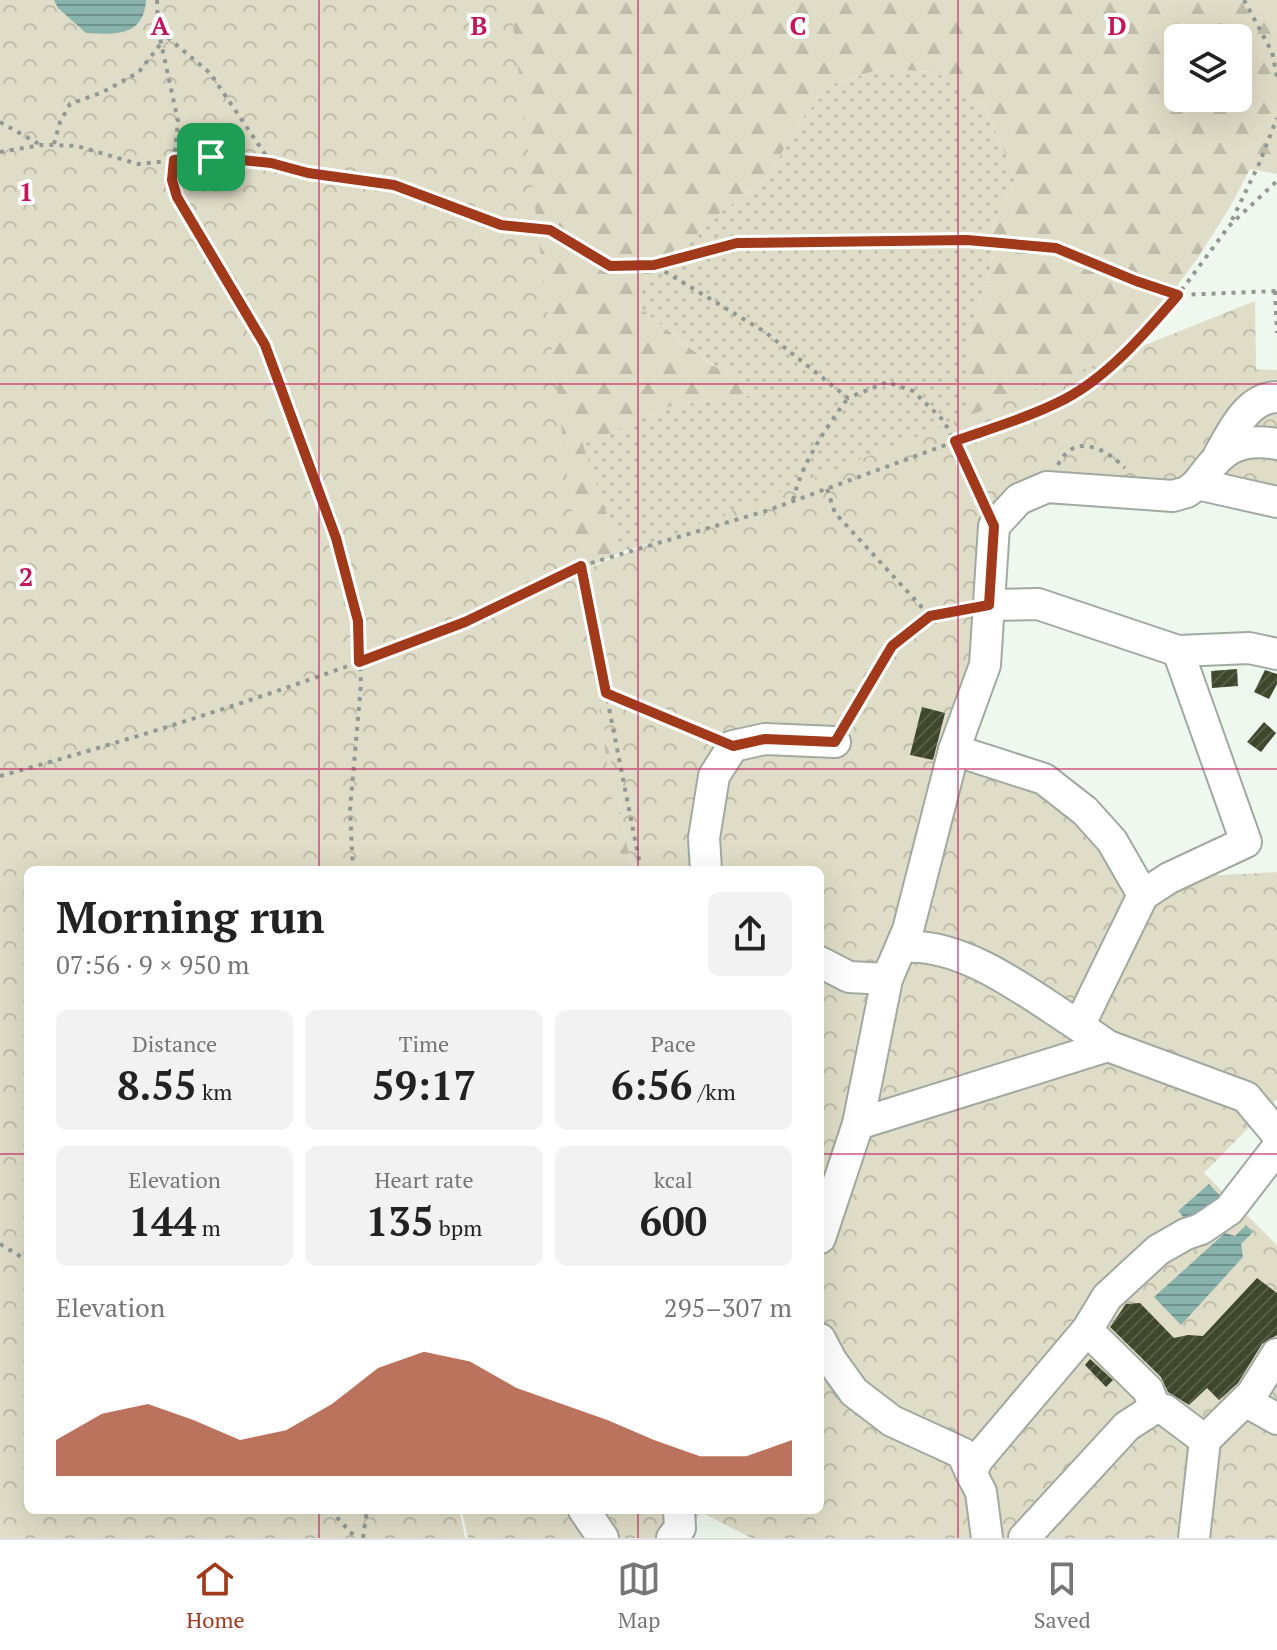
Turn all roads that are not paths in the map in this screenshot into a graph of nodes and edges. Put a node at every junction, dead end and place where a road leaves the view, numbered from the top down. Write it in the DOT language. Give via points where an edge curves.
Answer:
graph roads {
  1 [pos="1277,397"];
  2 [pos="1277,444"];
  3 [pos="1219,455"];
  4 [pos="1197,484"];
  5 [pos="1277,502"];
  6 [pos="989,605"];
  7 [pos="1178,651"];
  8 [pos="1277,654"];
  9 [pos="835,742"];
  10 [pos="954,750"];
  11 [pos="706,866"];
  12 [pos="1143,895"];
  13 [pos="903,947"];
  14 [pos="824,964"];
  15 [pos="887,979"];
  16 [pos="1079,1026"];
  17 [pos="1108,1046"];
  18 [pos="858,1124"];
  19 [pos="1277,1134"];
  20 [pos="1277,1148"];
  21 [pos="824,1226"];
  22 [pos="1087,1330"];
  23 [pos="824,1347"];
  24 [pos="1277,1354"];
  25 [pos="1245,1401"];
  26 [pos="1155,1408"];
  27 [pos="1277,1419"];
  28 [pos="1205,1440"];
  29 [pos="971,1473"];
  30 [pos="587,1514"];
  31 [pos="679,1514"];
  32 [pos="603,1538"];
  33 [pos="672,1538"];
  34 [pos="987,1538"];
  35 [pos="1024,1538"];
  36 [pos="1194,1538"];
  1 -- 3 [label="lane" via="1250,408"];
  2 -- 3 [label="lane" via="1232,446"];
  3 -- 4 [label="lane"];
  4 -- 5 [label="lane"];
  4 -- 6 [label="lane" via="1173,496 1047,487 1019,499 994,526"];
  6 -- 7 [label="lane" via="1038,604"];
  6 -- 10 [label="lane" via="985,665"];
  7 -- 8 [label="lane" via="1249,648"];
  7 -- 12 [label="lane" via="1246,842"];
  9 -- 11 [label="lane" via="765,739 733,746 714,776 704,838"];
  10 -- 12 [label="lane" via="1044,779 1112,841"];
  10 -- 13 [label="lane"];
  12 -- 16 [label="lane"];
  13 -- 15 [label="lane"];
  13 -- 16 [label="lane" via="953,952"];
  14 -- 15 [label="lane" via="849,977"];
  15 -- 18 [label="lane"];
  16 -- 17 [label="lane"];
  17 -- 18 [label="lane"];
  17 -- 19 [label="lane" via="1246,1097"];
  18 -- 21 [label="lane"];
  20 -- 22 [label="lane" via="1229,1210 1158,1250 1129,1274"];
  22 -- 26 [label="lane" via="1148,1390"];
  22 -- 29 [label="lane"];
  23 -- 29 [label="lane" via="854,1392 892,1421 962,1453"];
  24 -- 25 [label="lane"];
  25 -- 27 [label="lane"];
  25 -- 28 [label="lane"];
  26 -- 28 [label="lane"];
  26 -- 35 [label="lane" via="1127,1426"];
  28 -- 36 [label="lane"];
  29 -- 34 [label="lane" via="981,1492"];
  30 -- 32 [label="lane"];
  31 -- 33 [label="lane" via="680,1528"];
}
